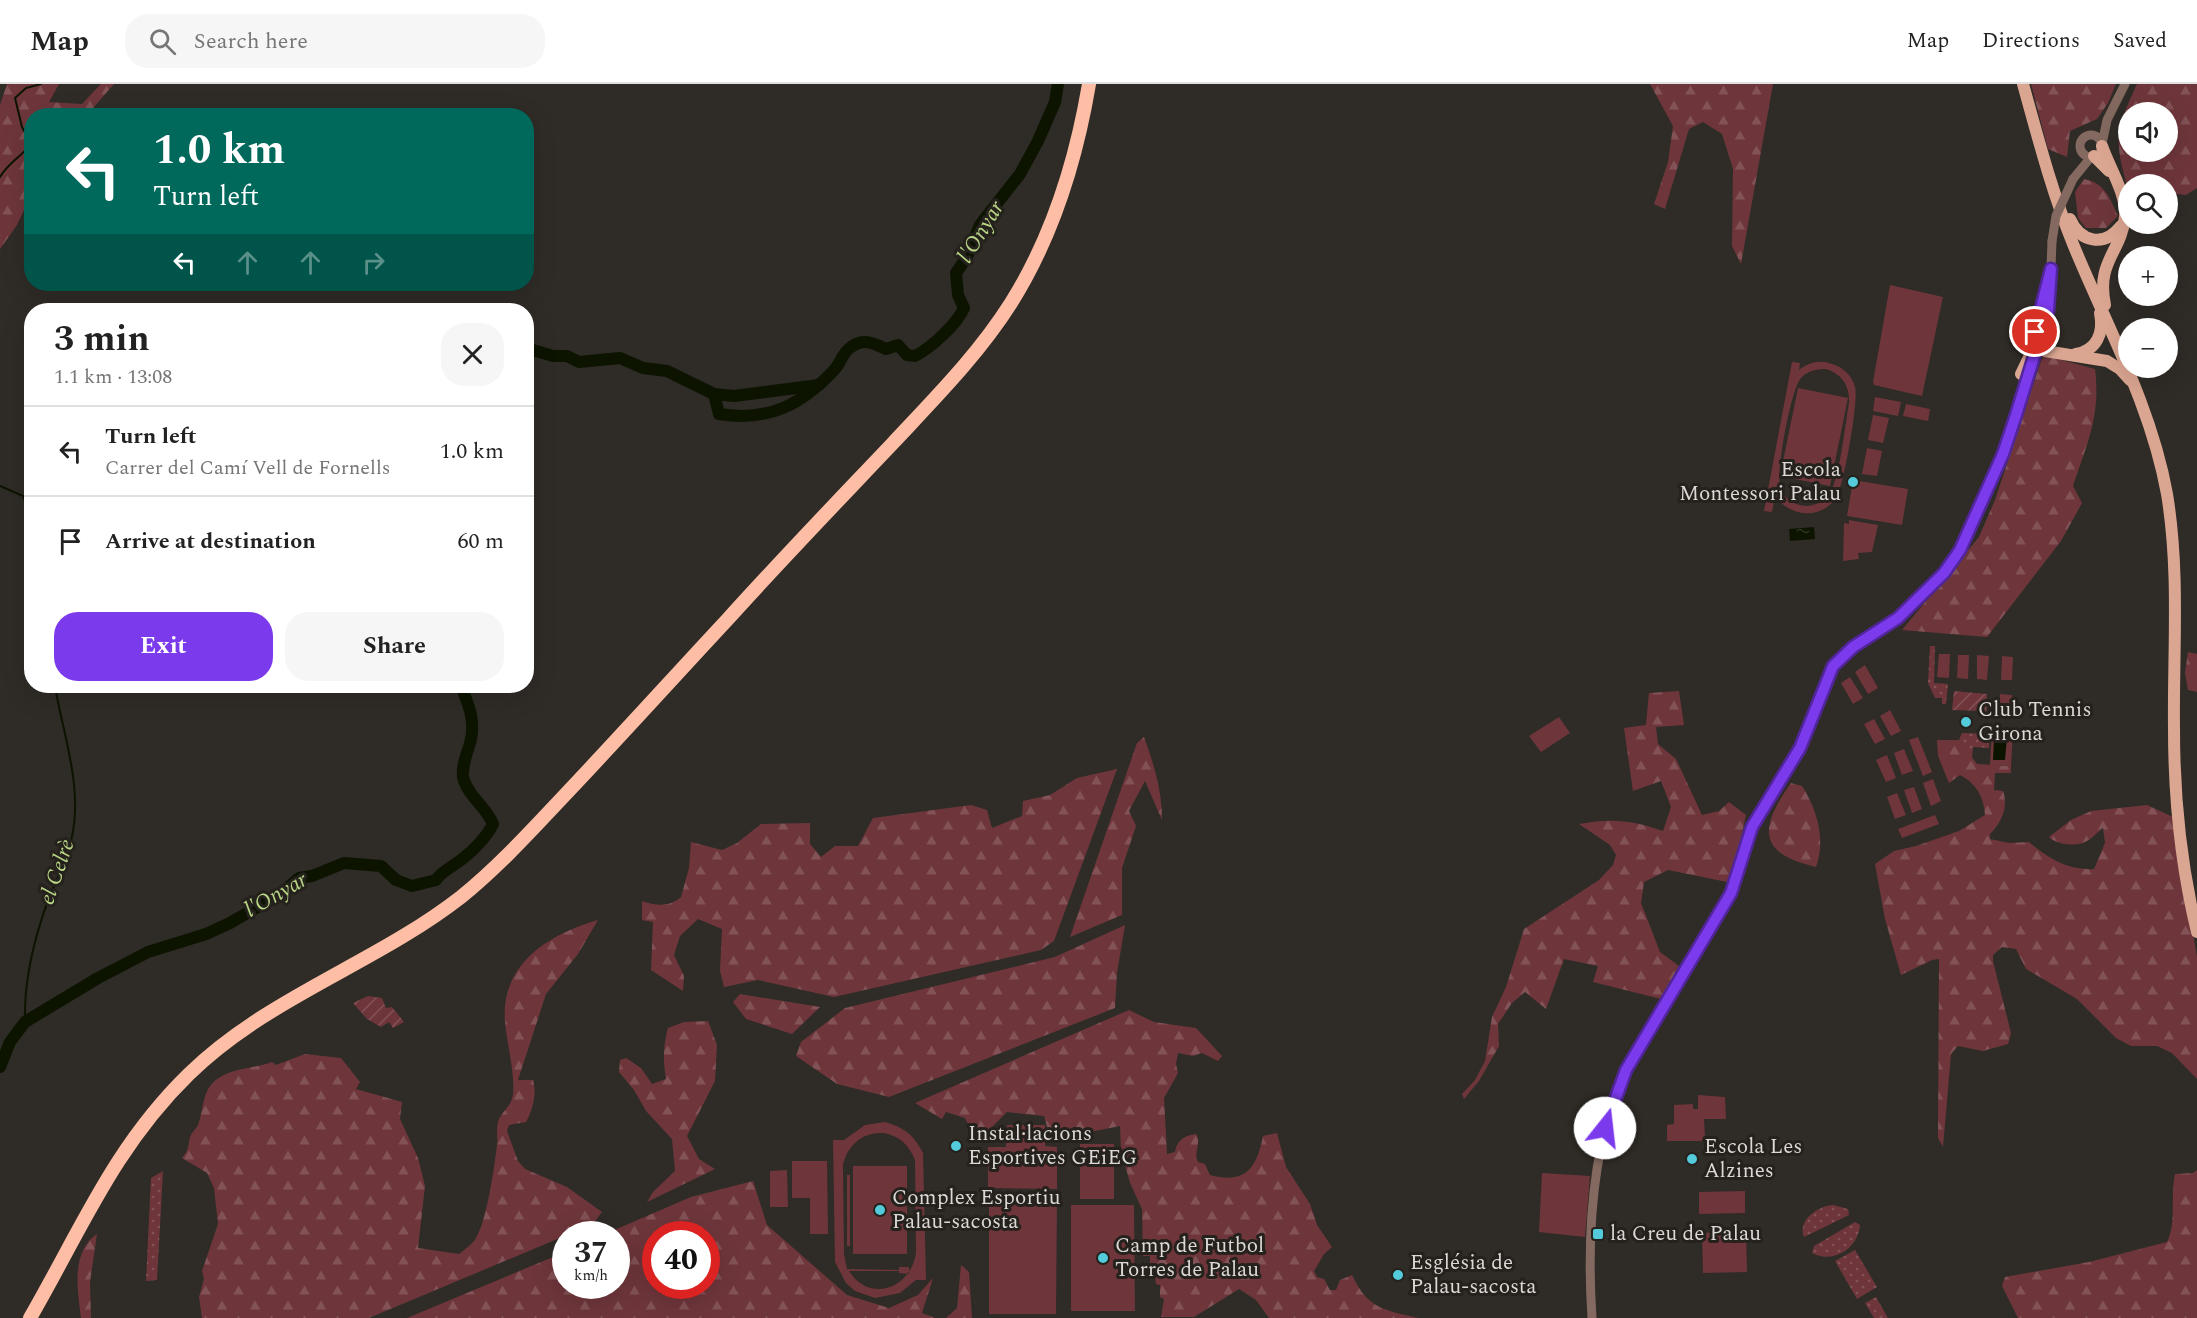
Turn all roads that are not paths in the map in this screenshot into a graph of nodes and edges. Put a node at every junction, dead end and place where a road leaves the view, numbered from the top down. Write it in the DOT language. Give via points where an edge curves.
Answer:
graph roads {
  1 [pos="1089,84"];
  2 [pos="2023,84"];
  3 [pos="2125,84"];
  4 [pos="2107,120"];
  5 [pos="2087,135"];
  6 [pos="2102,145"];
  7 [pos="2080,149"];
  8 [pos="2042,155"];
  9 [pos="2093,157"];
  10 [pos="2079,168"];
  11 [pos="2112,174"];
  12 [pos="2118,190"];
  13 [pos="2118,230"];
  14 [pos="2120,234"];
  15 [pos="2051,269"];
  16 [pos="2095,292"];
  17 [pos="2042,309"];
  18 [pos="2112,329"];
  19 [pos="2042,332"];
  20 [pos="2046,348"];
  21 [pos="2068,355"];
  22 [pos="2032,359"];
  23 [pos="2021,374"];
  24 [pos="2137,387"];
  25 [pos="2013,426"];
  26 [pos="2174,729"];
  27 [pos="2197,897"];
  28 [pos="2197,932"];
  29 [pos="30,1318"];
  30 [pos="1592,1318"];
  1 -- 29 [label="highway" via="1074,157 1046,236 1012,301 972,356 661,694 487,875 416,928 264,1015 222,1044 188,1075 119,1157"];
  2 -- 8 [label="main road"];
  3 -- 4 [label="street"];
  4 -- 5 [label="street"];
  4 -- 6 [label="street"];
  5 -- 6 [label="street" via="2098,136"];
  5 -- 7 [label="street" via="2081,140"];
  6 -- 9 [label="street" via="2100,153"];
  6 -- 11 [label="main road"];
  7 -- 9 [label="street"];
  7 -- 10 [label="street"];
  8 -- 13 [label="main road" via="2052,169 2078,233 2091,240 2103,240"];
  8 -- 16 [label="main road"];
  9 -- 10 [label="street"];
  9 -- 11 [label="main road"];
  10 -- 15 [label="street, bridge" via="2056,216"];
  11 -- 12 [label="main road"];
  14 -- 18 [label="main road" via="2102,277"];
  15 -- 17 [label="street"];
  15 -- 19 [label="street"];
  16 -- 18 [label="main road"];
  16 -- 21 [label="main road" via="2102,322 2100,334 2090,348"];
  17 -- 20 [label="main road" via="2036,341"];
  17 -- 23 [label="street"];
  18 -- 24 [label="main road"];
  19 -- 20 [label="main road"];
  20 -- 21 [label="main road"];
  20 -- 22 [label="main road"];
  20 -- 23 [label="main road" via="2032,349"];
  21 -- 24 [label="main road" via="2111,363"];
  22 -- 25 [label="street"];
  23 -- 25 [label="street"];
  24 -- 26 [label="main road" via="2162,467 2174,544"];
  25 -- 30 [label="street" via="1955,559 1898,618 1853,647 1833,666 1800,748 1752,827 1731,893 1618,1087 1598,1157 1590,1264"];
  26 -- 27 [label="main road" via="2186,846"];
  26 -- 28 [label="main road" via="2178,819"];
}
